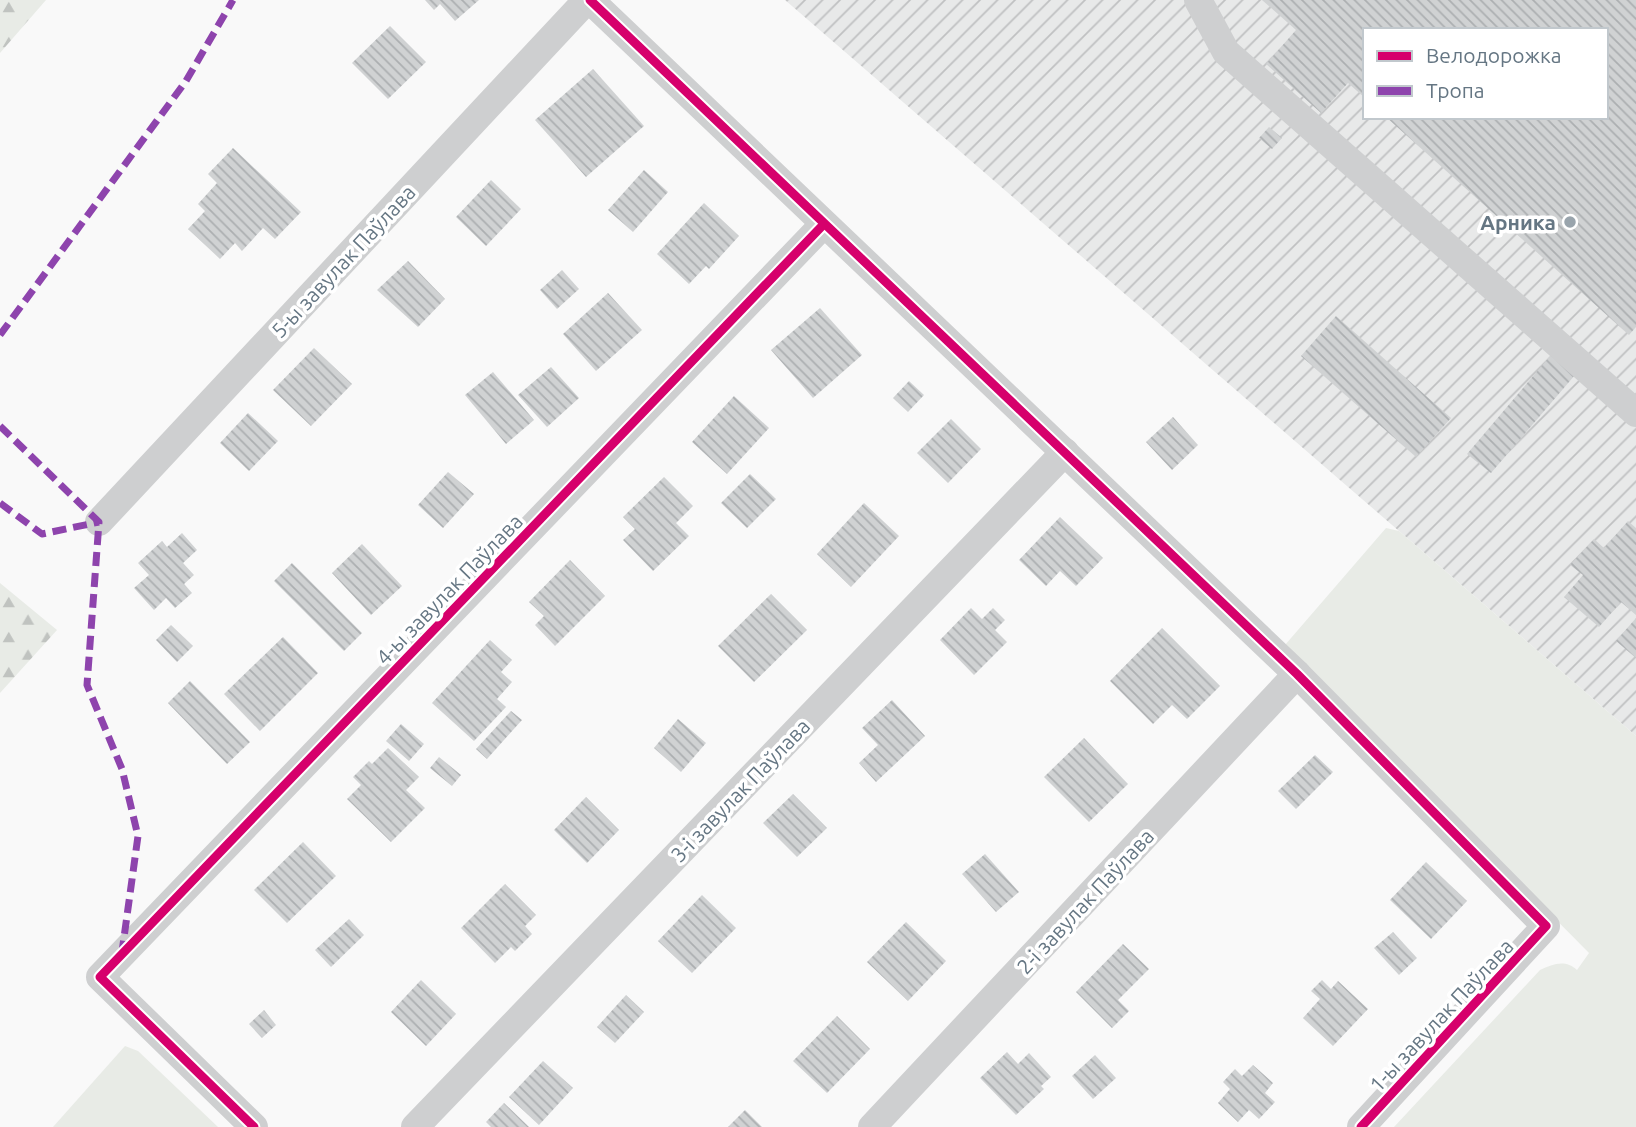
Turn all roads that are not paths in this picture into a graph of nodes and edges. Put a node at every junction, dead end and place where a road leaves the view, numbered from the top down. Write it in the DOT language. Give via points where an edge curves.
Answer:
graph roads {
  1 [pos="588,0"];
  2 [pos="1198,0"];
  3 [pos="823,225"];
  4 [pos="1636,413"];
  5 [pos="1065,452"];
  6 [pos="99,522"];
  7 [pos="1297,674"];
  8 [pos="254,1127"];
  9 [pos="415,1127"];
  10 [pos="872,1127"];
  11 [pos="1361,1127"];
  1 -- 3 [label="street"];
  1 -- 6 [label="street, 5-ы завулак Паўлава"];
  2 -- 4 [label="street" via="1226,52"];
  3 -- 5 [label="street"];
  3 -- 8 [label="street, 4-ы завулак Паўлава" via="100,977"];
  5 -- 7 [label="street"];
  5 -- 9 [label="street, 3-і завулак Паўлава"];
  7 -- 10 [label="street, 2-і завулак Паўлава"];
  7 -- 11 [label="street, 1-ы завулак Паўлава" via="1546,926"];
}
